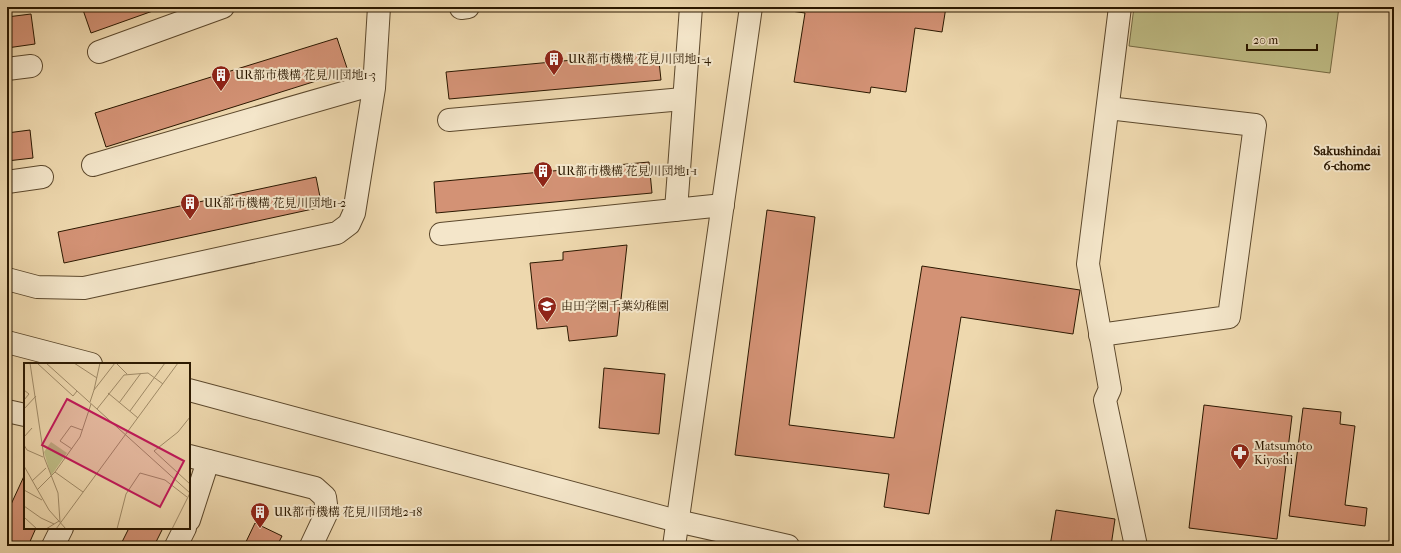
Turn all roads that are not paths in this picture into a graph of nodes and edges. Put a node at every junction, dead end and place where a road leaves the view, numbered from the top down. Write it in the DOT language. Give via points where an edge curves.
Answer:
graph roads {
  1 [pos="223,7"];
  2 [pos="379,7"];
  3 [pos="691,7"];
  4 [pos="752,7"];
  5 [pos="1120,7"];
  6 [pos="99,52"];
  7 [pos="31,66"];
  8 [pos="7,70"];
  9 [pos="374,84"];
  10 [pos="683,99"];
  11 [pos="1108,108"];
  12 [pos="449,120"];
  13 [pos="93,165"];
  14 [pos="42,177"];
  15 [pos="7,182"];
  16 [pos="723,205"];
  17 [pos="676,210"];
  18 [pos="441,234"];
  19 [pos="7,279"];
  20 [pos="1100,335"];
  21 [pos="7,342"];
  22 [pos="87,363"];
  23 [pos="190,390"];
  24 [pos="7,411"];
  25 [pos="24,415"];
  26 [pos="198,458"];
  27 [pos="190,513"];
  28 [pos="677,520"];
  29 [pos="62,529"];
  30 [pos="184,529"];
  31 [pos="53,546"];
  32 [pos="176,546"];
  33 [pos="311,546"];
  34 [pos="674,546"];
  35 [pos="788,546"];
  36 [pos="1136,546"];
  1 -- 6 [label="street"];
  2 -- 9 [label="street"];
  3 -- 10 [label="street"];
  4 -- 16 [label="street"];
  5 -- 11 [label="street"];
  7 -- 8 [label="street"];
  9 -- 13 [label="street"];
  9 -- 19 [label="street" via="354,213 349,224 337,233 84,288 37,287"];
  10 -- 12 [label="street"];
  10 -- 17 [label="street"];
  11 -- 20 [label="street" via="1088,264"];
  11 -- 20 [label="street" via="1255,125 1229,317"];
  14 -- 15 [label="street"];
  16 -- 17 [label="street"];
  16 -- 28 [label="street"];
  17 -- 18 [label="street"];
  20 -- 36 [label="street" via="1110,389 1105,400"];
  21 -- 22 [label="street"];
  23 -- 28 [label="street"];
  24 -- 25 [label="street"];
  26 -- 27 [label="street"];
  26 -- 33 [label="street" via="315,488 326,497 327,512"];
  28 -- 34 [label="street"];
  28 -- 35 [label="street"];
  29 -- 31 [label="street"];
  30 -- 32 [label="street"];
}
